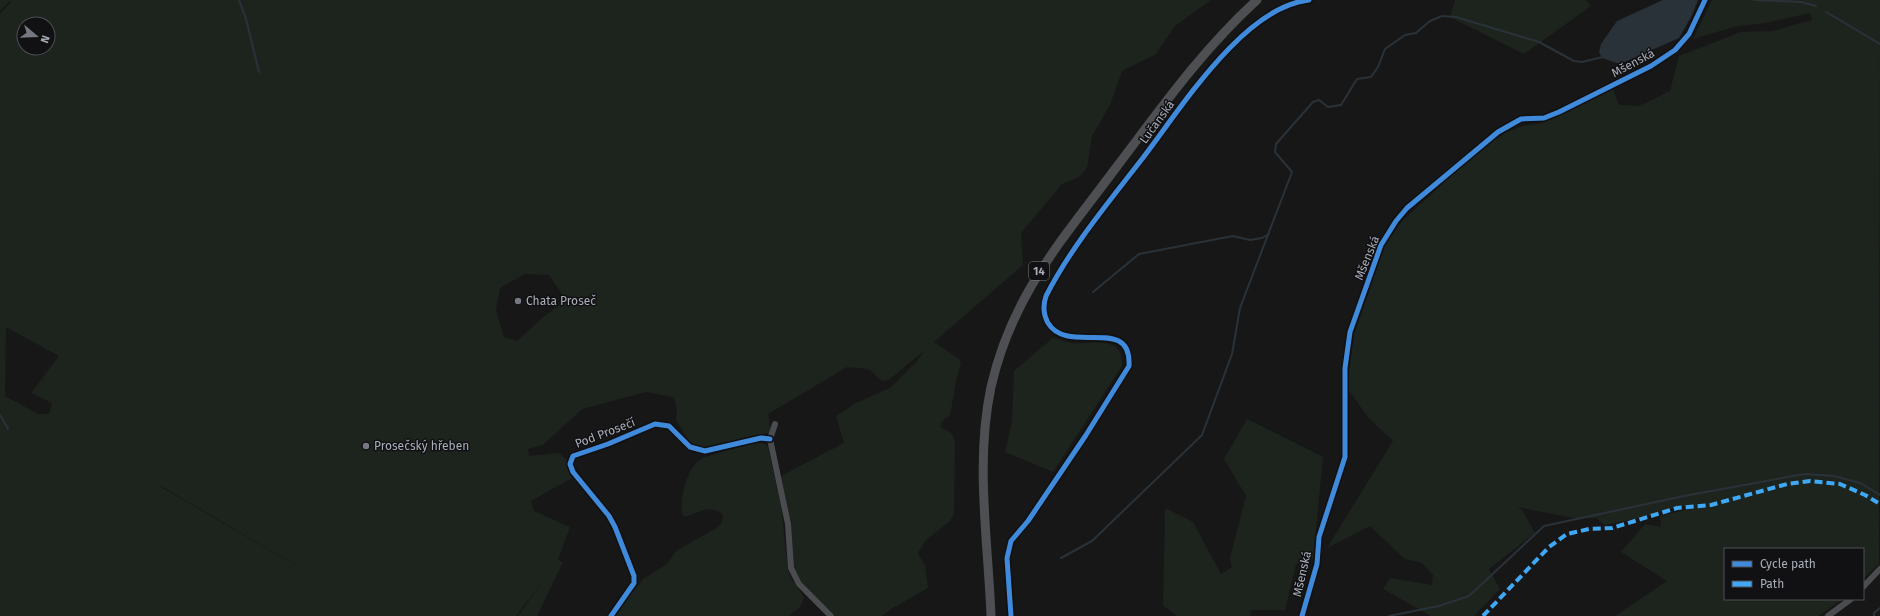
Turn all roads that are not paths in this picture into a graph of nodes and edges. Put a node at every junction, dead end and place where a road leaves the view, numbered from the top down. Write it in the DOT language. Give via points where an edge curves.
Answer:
graph roads {
  1 [pos="1257,0"];
  2 [pos="1309,0"];
  3 [pos="1704,0"];
  4 [pos="775,424"];
  5 [pos="770,439"];
  6 [pos="1880,569"];
  7 [pos="1864,586"];
  8 [pos="1850,600"];
  9 [pos="611,616"];
  10 [pos="831,616"];
  11 [pos="991,616"];
  12 [pos="1011,616"];
  13 [pos="1302,616"];
  14 [pos="1828,616"];
  1 -- 11 [label="main road, 14" via="1207,49 1166,101 1041,267 1012,322 991,387 984,440 985,531"];
  2 -- 12 [label="street, Lučanská" via="1280,8 1240,38 1224,54 1182,103 1107,204 1050,288 1044,311 1045,318 1053,330 1066,337 1102,337 1116,340 1127,347 1130,356 1129,366 1028,521 1008,547"];
  3 -- 13 [label="street, Mšenská" via="1688,34 1675,50 1651,66 1559,112 1544,118 1521,119 1498,132 1407,208 1380,245 1350,332 1345,376 1345,457 1319,537 1317,564"];
  4 -- 5 [label="street"];
  5 -- 9 [label="street, Pod Prosečí" via="761,438 705,451 690,447 669,426 655,424 573,456 570,464 573,472 609,516 634,576 634,583"];
  5 -- 10 [label="street" via="788,524 791,568 798,584"];
  6 -- 7 [label="street"];
  8 -- 14 [label="street"];
}
